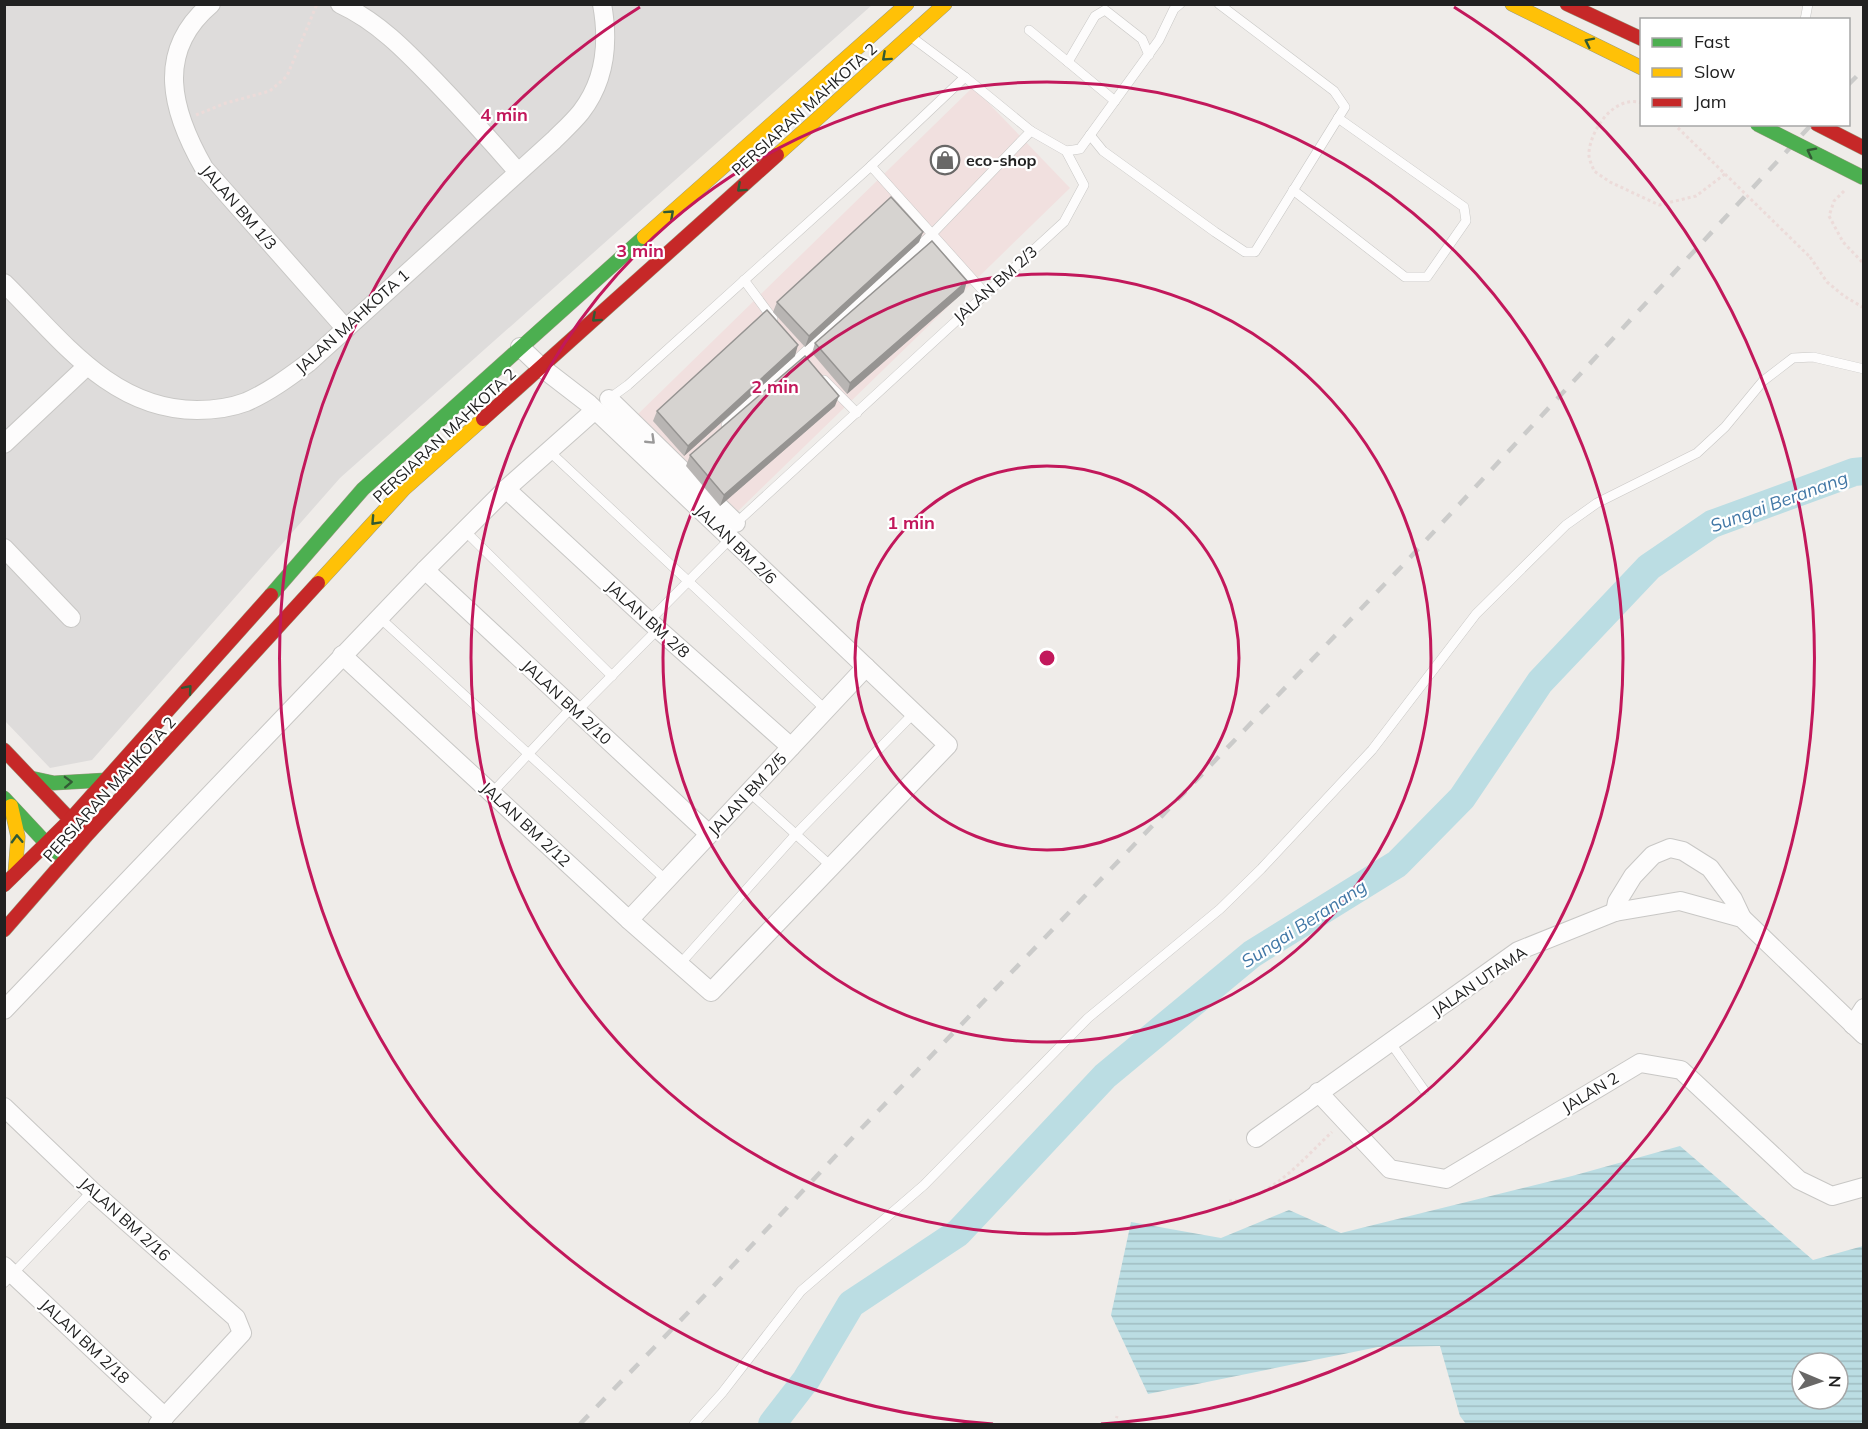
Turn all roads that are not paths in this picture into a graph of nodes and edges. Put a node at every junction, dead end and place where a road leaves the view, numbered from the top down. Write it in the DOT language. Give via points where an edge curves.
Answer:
graph roads {
  1 [pos="211,4"];
  2 [pos="340,4"];
  3 [pos="602,4"];
  4 [pos="907,4"];
  5 [pos="945,4"];
  6 [pos="1180,4"];
  7 [pos="1220,4"];
  8 [pos="1512,4"];
  9 [pos="1567,4"];
  10 [pos="1029,30"];
  11 [pos="910,36"];
  12 [pos="1640,39"];
  13 [pos="1149,55"];
  14 [pos="1068,62"];
  15 [pos="1640,68"];
  16 [pos="965,77"];
  17 [pos="1115,101"];
  18 [pos="1338,118"];
  19 [pos="1761,126"];
  20 [pos="1821,126"];
  21 [pos="1031,131"];
  22 [pos="1090,135"];
  23 [pos="1863,148"];
  24 [pos="1066,151"];
  25 [pos="871,166"];
  26 [pos="518,172"];
  27 [pos="1863,178"];
  28 [pos="1293,190"];
  29 [pos="932,234"];
  30 [pos="744,280"];
  31 [pos="4,283"];
  32 [pos="985,293"];
  33 [pos="779,327"];
  34 [pos="346,328"];
  35 [pos="794,346"];
  36 [pos="520,347"];
  37 [pos="801,356"];
  38 [pos="809,364"];
  39 [pos="87,366"];
  40 [pos="541,367"];
  41 [pos="1863,369"];
  42 [pos="817,372"];
  43 [pos="602,405"];
  44 [pos="857,413"];
  45 [pos="714,436"];
  46 [pos="4,444"];
  47 [pos="549,451"];
  48 [pos="506,489"];
  49 [pos="465,531"];
  50 [pos="730,532"];
  51 [pos="4,548"];
  52 [pos="425,570"];
  53 [pos="688,581"];
  54 [pos="379,617"];
  55 [pos="71,618"];
  56 [pos="653,625"];
  57 [pos="342,655"];
  58 [pos="866,667"];
  59 [pos="612,676"];
  60 [pos="575,709"];
  61 [pos="826,710"];
  62 [pos="914,713"];
  63 [pos="791,747"];
  64 [pos="4,750"];
  65 [pos="528,754"];
  66 [pos="31,778"];
  67 [pos="105,780"];
  68 [pos="749,792"];
  69 [pos="492,793"];
  70 [pos="8,802"];
  71 [pos="70,820"];
  72 [pos="709,834"];
  73 [pos="796,834"];
  74 [pos="86,836"];
  75 [pos="45,842"];
  76 [pos="67,860"];
  77 [pos="832,867"];
  78 [pos="15,874"];
  79 [pos="666,880"];
  80 [pos="4,885"];
  81 [pos="1615,912"];
  82 [pos="1743,918"];
  83 [pos="629,920"];
  84 [pos="4,930"];
  85 [pos="680,964"];
  86 [pos="1863,1008"];
  87 [pos="4,1010"];
  88 [pos="1858,1030"];
  89 [pos="1390,1042"];
  90 [pos="1424,1090"];
  91 [pos="1318,1092"];
  92 [pos="4,1107"];
  93 [pos="1256,1138"];
  94 [pos="1863,1187"];
  95 [pos="93,1191"];
  96 [pos="7,1274"];
  97 [pos="162,1421"];
  98 [pos="694,1425"];
  1 -- 34 [label="street, JALAN BM 1/3" via="195,20 175,61 178,114 189,143 204,168"];
  2 -- 26 [label="street" via="396,41"];
  3 -- 26 [label="street, JALAN MAHKOTA 1" via="605,53 597,85 580,112"];
  36 -- 4 [label="main road, PERSIARAN MAHKOTA 2, one-way"];
  5 -- 11 [label="main road, PERSIARAN MAHKOTA 2"];
  6 -- 13 [label="lane"];
  7 -- 18 [label="lane" via="1334,91 1345,106"];
  15 -- 8 [label="main road, one-way"];
  9 -- 12 [label="main road"];
  10 -- 14 [label="lane"];
  11 -- 16 [label="lane"];
  11 -- 40 [label="main road, PERSIARAN MAHKOTA 2, one-way"];
  13 -- 14 [label="lane" via="1142,39 1105,10 1095,16"];
  13 -- 17 [label="lane"];
  14 -- 17 [label="lane"];
  16 -- 21 [label="lane"];
  16 -- 25 [label="lane"];
  17 -- 22 [label="lane"];
  18 -- 28 [label="lane"];
  18 -- 28 [label="lane" via="1464,207 1466,220 1427,277 1405,277"];
  27 -- 19 [label="main road, one-way, bridge"];
  20 -- 23 [label="main road"];
  21 -- 24 [label="lane"];
  21 -- 29 [label="lane"];
  22 -- 24 [label="lane" via="1080,149"];
  22 -- 28 [label="lane" via="1103,151 1245,252 1255,252"];
  24 -- 32 [label="lane, JALAN BM 2/3" via="1084,185 1064,222"];
  25 -- 29 [label="lane"];
  25 -- 30 [label="lane"];
  26 -- 34 [label="street, JALAN MAHKOTA 1"];
  29 -- 32 [label="lane"];
  29 -- 37 [label="lane"];
  30 -- 33 [label="lane"];
  30 -- 43 [label="lane"];
  31 -- 39 [label="street, JALAN MAHKOTA 1"];
  32 -- 44 [label="lane, JALAN BM 2/3"];
  34 -- 39 [label="street, JALAN MAHKOTA 1" via="274,388 246,402 219,409 162,407 130,395"];
  35 -- 37 [label="lane"];
  36 -- 40 [label="street, JALAN BM 2/6"];
  67 -- 36 [label="main road, PERSIARAN MAHKOTA 2, one-way" via="363,489"];
  37 -- 38 [label="lane"];
  37 -- 45 [label="lane"];
  39 -- 46 [label="street"];
  40 -- 43 [label="street, JALAN BM 2/6"];
  40 -- 74 [label="main road, PERSIARAN MAHKOTA 2, one-way" via="404,489"];
  41 -- 98 [label="lane" via="1813,357 1793,358 1763,381 1725,427 1697,453 1597,503 1566,525 1476,614 1372,750 1262,869 1220,909 1088,1018 924,1185 801,1291"];
  42 -- 44 [label="lane"];
  43 -- 47 [label="street"];
  43 -- 50 [label="street, JALAN BM 2/6"];
  43 -- 50 [label="street, one-way" via="684,464"];
  44 -- 50 [label="lane, JALAN BM 2/3"];
  47 -- 48 [label="street"];
  47 -- 53 [label="lane"];
  48 -- 49 [label="street"];
  48 -- 56 [label="street, JALAN BM 2/8"];
  49 -- 52 [label="street"];
  49 -- 59 [label="lane"];
  50 -- 53 [label="lane, JALAN BM 2/3"];
  50 -- 58 [label="street, JALAN BM 2/6"];
  51 -- 55 [label="street"];
  52 -- 54 [label="street"];
  52 -- 60 [label="street, JALAN BM 2/10"];
  53 -- 56 [label="lane, JALAN BM 2/3"];
  53 -- 61 [label="lane"];
  54 -- 57 [label="street"];
  54 -- 65 [label="lane"];
  56 -- 59 [label="lane, JALAN BM 2/3"];
  56 -- 63 [label="street, JALAN BM 2/8"];
  57 -- 69 [label="street, JALAN BM 2/12"];
  57 -- 87 [label="street"];
  58 -- 61 [label="street, JALAN BM 2/5"];
  58 -- 62 [label="street, JALAN BM 2/6"];
  59 -- 60 [label="lane, JALAN BM 2/3"];
  60 -- 65 [label="lane, JALAN BM 2/3"];
  60 -- 72 [label="street, JALAN BM 2/10"];
  61 -- 63 [label="street, JALAN BM 2/5"];
  62 -- 73 [label="lane"];
  62 -- 77 [label="street, JALAN BM 2/6" via="948,746"];
  63 -- 68 [label="street, JALAN BM 2/5"];
  64 -- 66 [label="main road"];
  65 -- 69 [label="lane, JALAN BM 2/3"];
  65 -- 79 [label="lane"];
  66 -- 67 [label="main road, one-way" via="54,783"];
  66 -- 71 [label="main road"];
  67 -- 71 [label="main road, PERSIARAN MAHKOTA 2"];
  68 -- 72 [label="street, JALAN BM 2/5"];
  68 -- 73 [label="lane"];
  69 -- 83 [label="street, JALAN BM 2/12"];
  70 -- 75 [label="main road"];
  78 -- 70 [label="main road, one-way" via="18,837"];
  71 -- 74 [label="main road"];
  71 -- 75 [label="main road, PERSIARAN MAHKOTA 2"];
  72 -- 79 [label="street, JALAN BM 2/5"];
  73 -- 77 [label="lane"];
  73 -- 85 [label="lane"];
  74 -- 76 [label="main road, PERSIARAN MAHKOTA 2"];
  75 -- 76 [label="main road"];
  75 -- 78 [label="main road, PERSIARAN MAHKOTA 2"];
  76 -- 84 [label="main road, PERSIARAN MAHKOTA 2"];
  77 -- 85 [label="street, JALAN BM 2/12" via="711,992"];
  78 -- 80 [label="main road, PERSIARAN MAHKOTA 2"];
  79 -- 83 [label="street, JALAN BM 2/5"];
  81 -- 82 [label="street, JALAN UTAMA" via="1680,901"];
  81 -- 82 [label="street" via="1633,876 1653,855 1670,848 1683,851 1710,868"];
  81 -- 89 [label="street, JALAN UTAMA" via="1518,951"];
  82 -- 88 [label="street, JALAN UTAMA"];
  83 -- 85 [label="street, JALAN BM 2/12"];
  86 -- 88 [label="street"];
  89 -- 90 [label="lane"];
  89 -- 91 [label="street, JALAN UTAMA"];
  91 -- 93 [label="street, JALAN UTAMA"];
  91 -- 94 [label="street, JALAN 2" via="1390,1169 1446,1179 1640,1063 1681,1070 1799,1180 1832,1196"];
  92 -- 95 [label="street, JALAN BM 2/16"];
  95 -- 96 [label="lane"];
  95 -- 97 [label="street, JALAN BM 2/16" via="236,1318 242,1333"];
  96 -- 97 [label="street, JALAN BM 2/18"];
}
